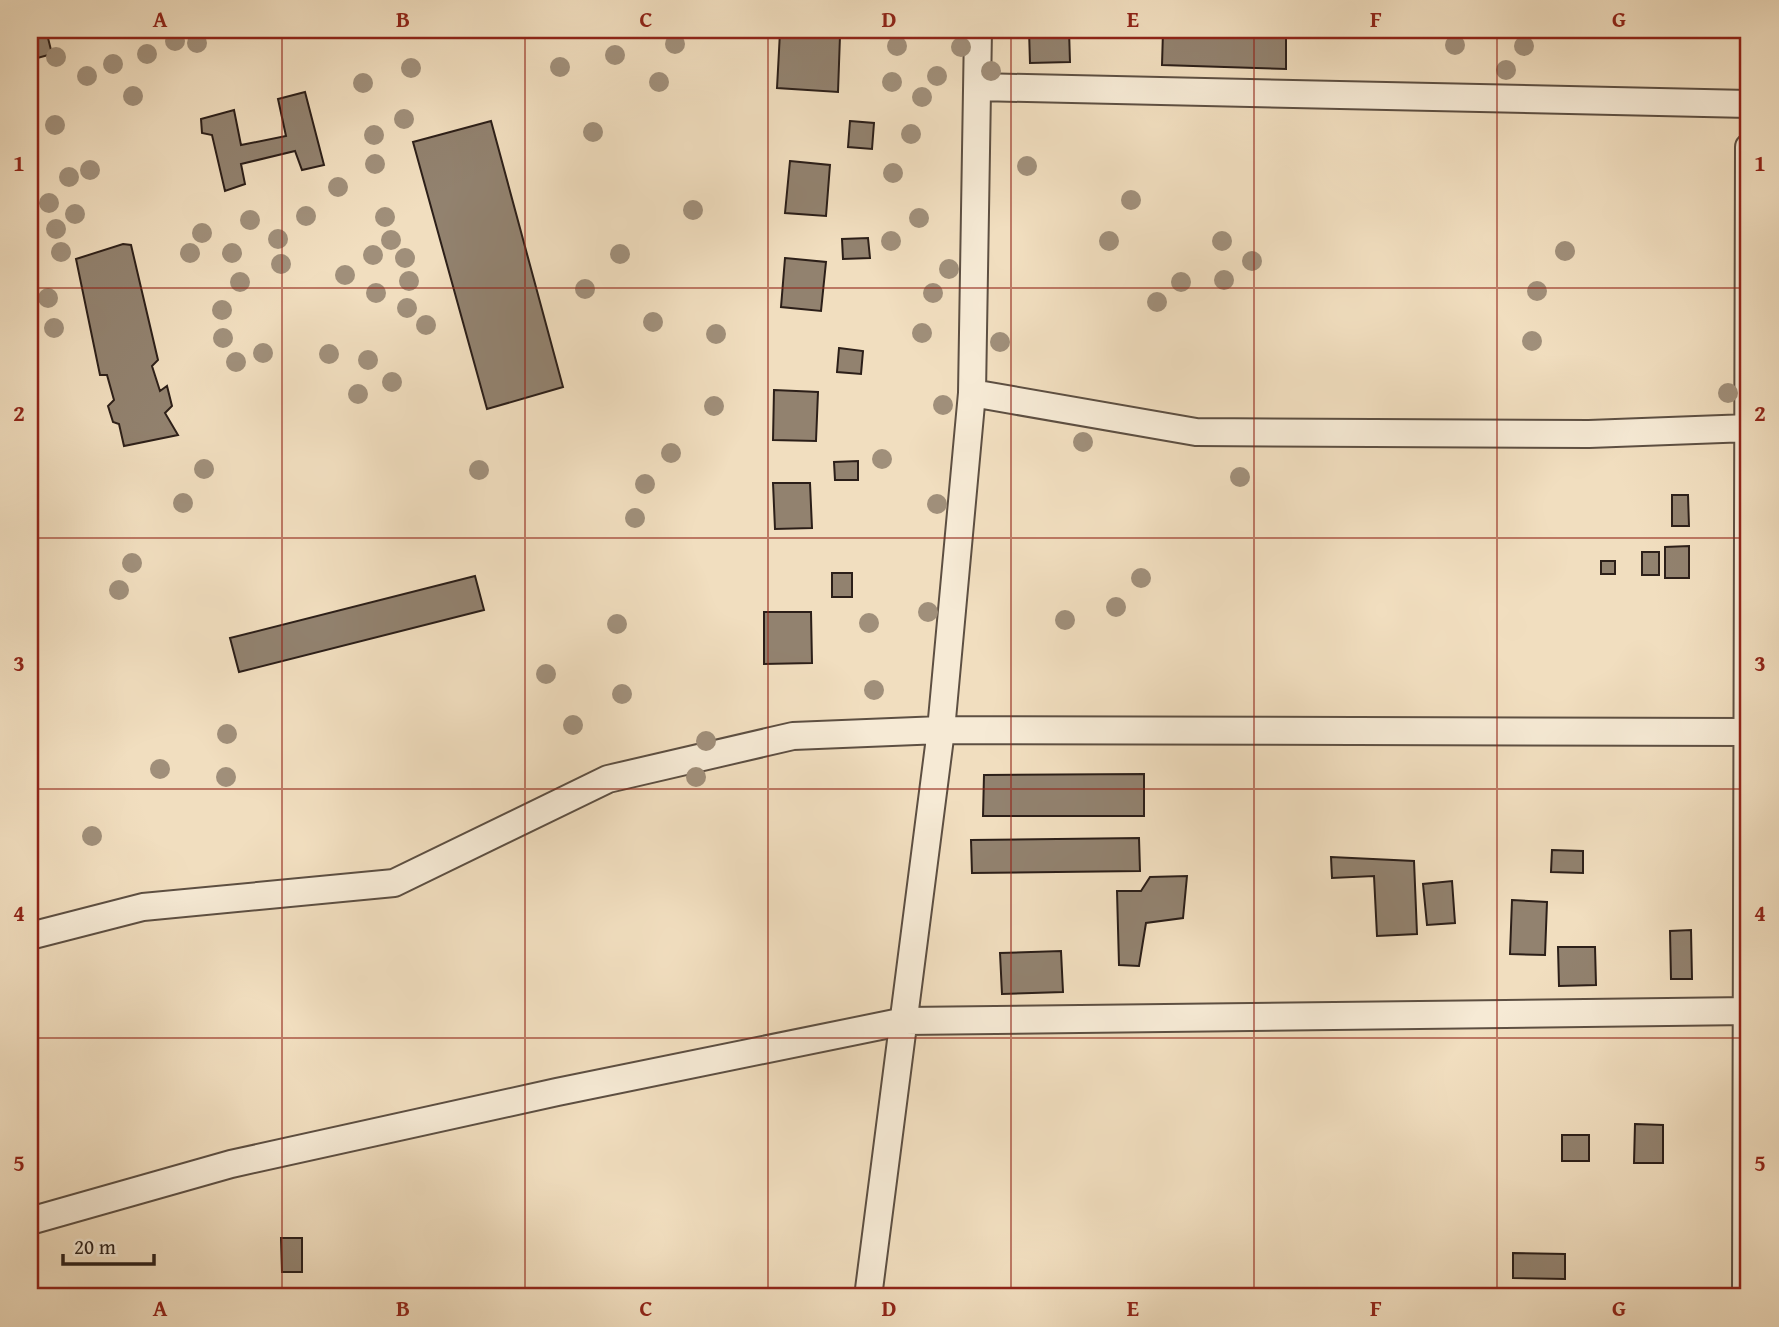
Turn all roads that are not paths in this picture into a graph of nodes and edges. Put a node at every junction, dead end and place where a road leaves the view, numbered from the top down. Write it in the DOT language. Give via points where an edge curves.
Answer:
graph roads {
  1 [pos="978,30"];
  2 [pos="978,87"];
  3 [pos="1749,104"];
  4 [pos="1749,147"];
  5 [pos="972,393"];
  6 [pos="1749,428"];
  7 [pos="941,730"];
  8 [pos="1748,732"];
  9 [pos="30,936"];
  10 [pos="1748,1011"];
  11 [pos="905,1021"];
  12 [pos="30,1221"];
  13 [pos="868,1297"];
  14 [pos="1746,1297"];
  1 -- 2 [label="street"];
  2 -- 3 [label="street"];
  2 -- 5 [label="street"];
  4 -- 6 [label="street"];
  5 -- 6 [label="street" via="1196,432 1589,434"];
  5 -- 7 [label="street"];
  6 -- 8 [label="street"];
  7 -- 8 [label="street"];
  7 -- 9 [label="street" via="793,736 608,779 394,883 143,907"];
  7 -- 11 [label="street"];
  8 -- 10 [label="street"];
  10 -- 11 [label="street"];
  10 -- 14 [label="street"];
  11 -- 12 [label="street" via="244,1161"];
  11 -- 13 [label="street"];
}
